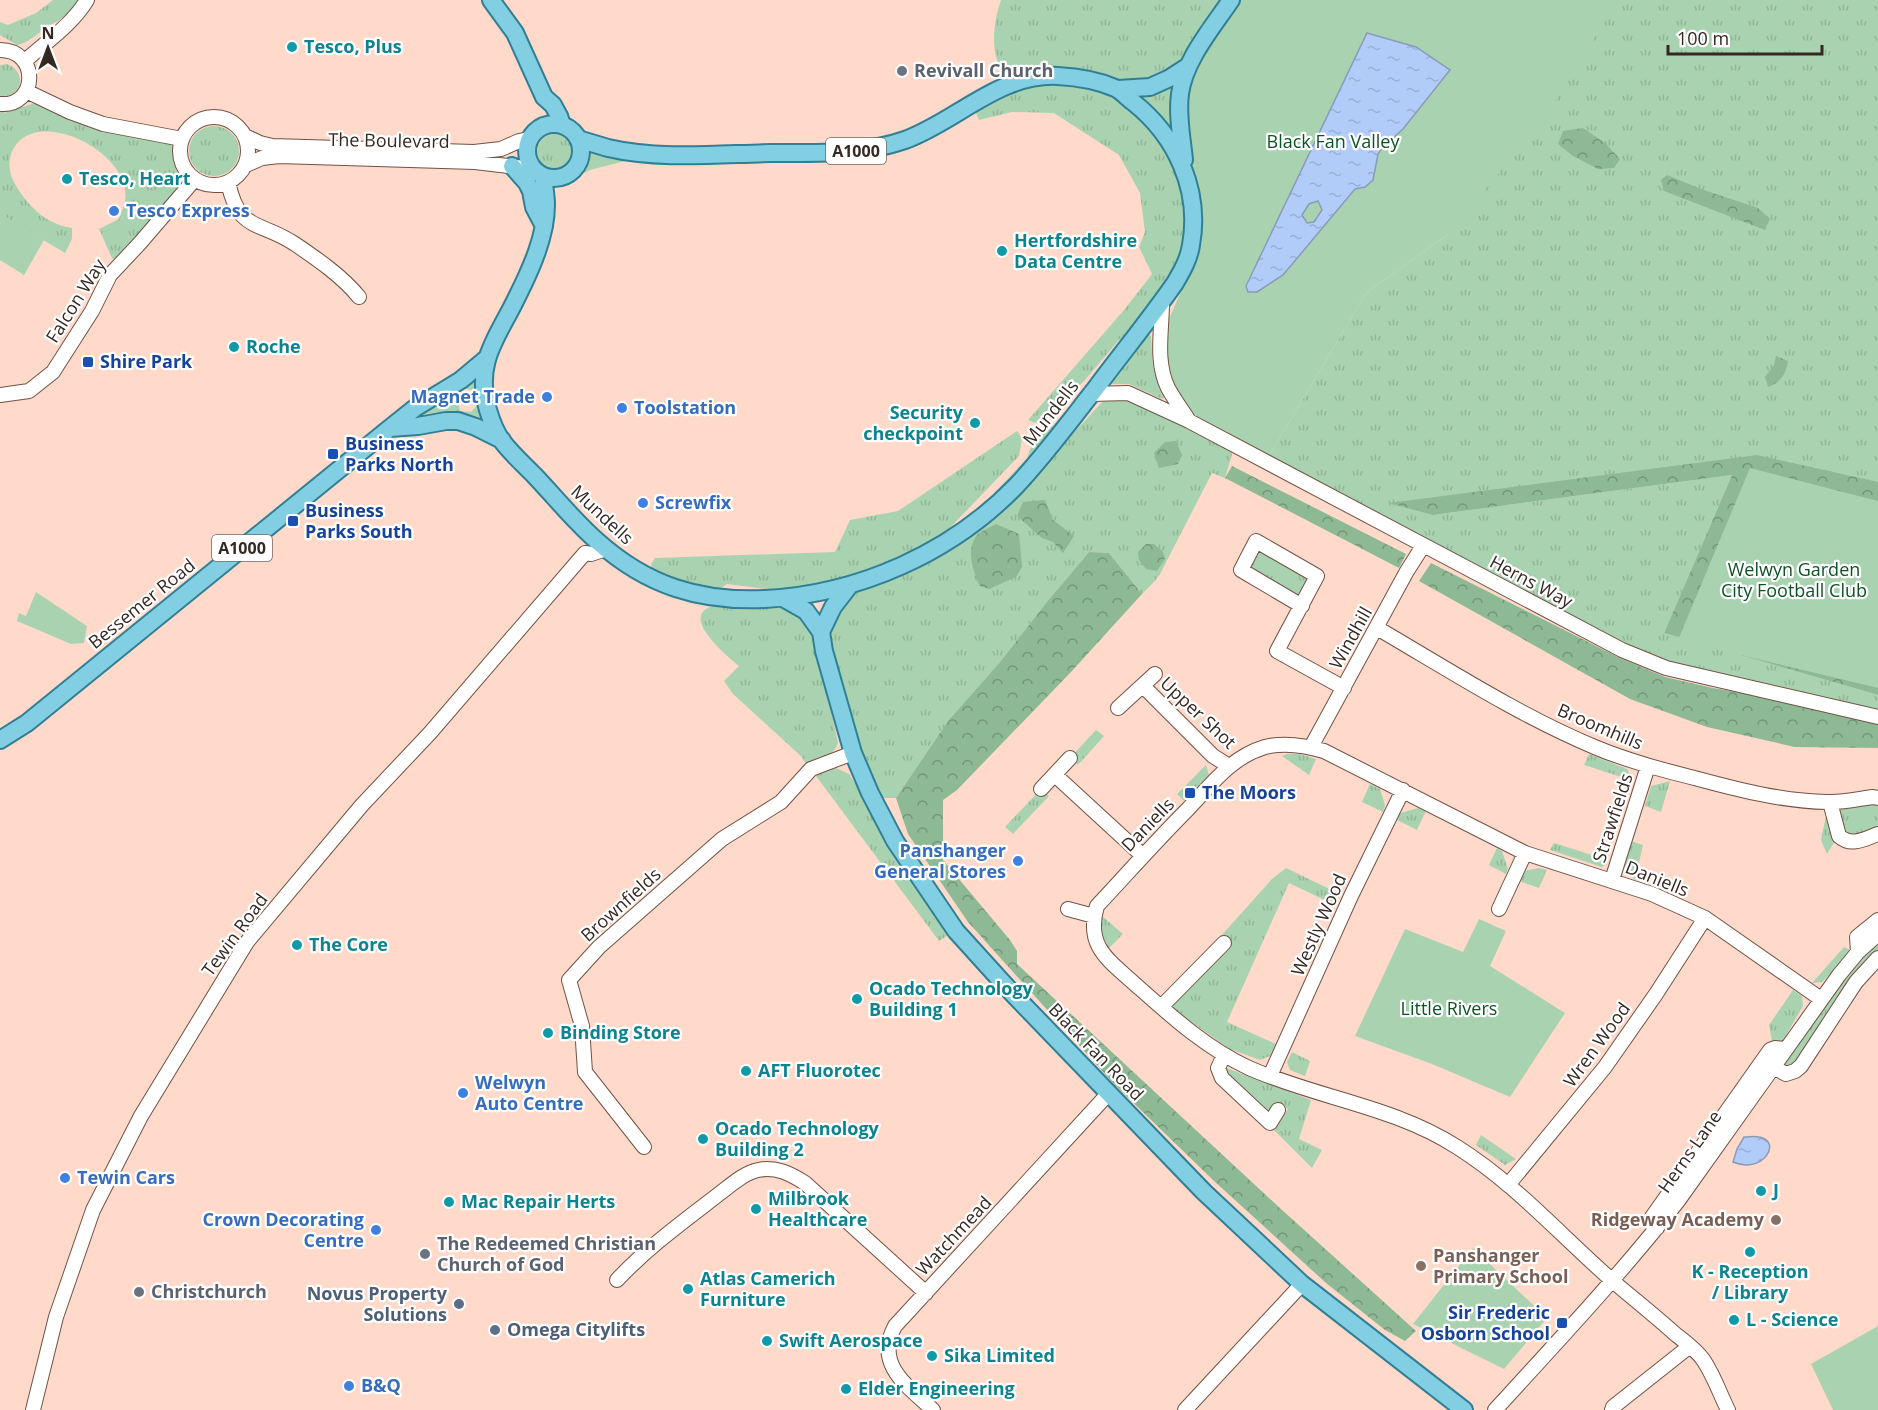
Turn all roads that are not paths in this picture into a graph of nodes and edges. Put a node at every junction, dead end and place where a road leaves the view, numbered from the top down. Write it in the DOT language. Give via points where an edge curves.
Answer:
graph roads {
  1 [pos="87,0"];
  2 [pos="491,0"];
  3 [pos="1231,0"];
  4 [pos="0,50"];
  5 [pos="24,61"];
  6 [pos="1187,67"];
  7 [pos="1118,89"];
  8 [pos="26,91"];
  9 [pos="544,97"];
  10 [pos="0,104"];
  11 [pos="562,125"];
  12 [pos="533,134"];
  13 [pos="245,136"];
  14 [pos="182,139"];
  15 [pos="578,139"];
  16 [pos="246,165"];
  17 [pos="512,166"];
  18 [pos="1184,170"];
  19 [pos="538,173"];
  20 [pos="195,179"];
  21 [pos="228,182"];
  22 [pos="544,225"];
  23 [pos="359,297"];
  24 [pos="1162,302"];
  25 [pos="486,359"];
  26 [pos="1091,394"];
  27 [pos="0,395"];
  28 [pos="1189,421"];
  29 [pos="390,428"];
  30 [pos="502,440"];
  31 [pos="584,529"];
  32 [pos="1423,546"];
  33 [pos="606,549"];
  34 [pos="585,553"];
  35 [pos="850,585"];
  36 [pos="783,598"];
  37 [pos="1302,606"];
  38 [pos="1377,628"];
  39 [pos="821,632"];
  40 [pos="1155,674"];
  41 [pos="1143,686"];
  42 [pos="1344,688"];
  43 [pos="1118,708"];
  44 [pos="1878,717"];
  45 [pos="0,740"];
  46 [pos="1311,747"];
  47 [pos="853,753"];
  48 [pos="1070,758"];
  49 [pos="1229,766"];
  50 [pos="1648,766"];
  51 [pos="1055,775"];
  52 [pos="1041,789"];
  53 [pos="1403,790"];
  54 [pos="1878,798"];
  55 [pos="1830,802"];
  56 [pos="1878,834"];
  57 [pos="1526,853"];
  58 [pos="1142,855"];
  59 [pos="1612,880"];
  60 [pos="1068,909"];
  61 [pos="1499,909"];
  62 [pos="1094,916"];
  63 [pos="1705,918"];
  64 [pos="1878,920"];
  65 [pos="1878,934"];
  66 [pos="1224,943"];
  67 [pos="1858,951"];
  68 [pos="1878,958"];
  69 [pos="1821,999"];
  70 [pos="1161,1007"];
  71 [pos="1785,1049"];
  72 [pos="1224,1055"];
  73 [pos="1773,1067"];
  74 [pos="1270,1076"];
  75 [pos="1108,1094"];
  76 [pos="1278,1110"];
  77 [pos="644,1147"];
  78 [pos="1508,1185"];
  79 [pos="1657,1228"];
  80 [pos="617,1280"];
  81 [pos="1612,1280"];
  82 [pos="1302,1284"];
  83 [pos="926,1293"];
  84 [pos="1690,1346"];
  85 [pos="33,1410"];
  86 [pos="933,1410"];
  87 [pos="1185,1410"];
  88 [pos="1464,1410"];
  89 [pos="1495,1410"];
  90 [pos="1612,1410"];
  91 [pos="1728,1410"];
  1 -- 5 [label="street" via="70,22"];
  2 -- 9 [label="main road, A1000" via="514,33"];
  3 -- 6 [label="main road"];
  4 -- 5 [label="street" via="11,51"];
  5 -- 8 [label="street" via="30,76"];
  6 -- 7 [label="main road" via="1150,87"];
  6 -- 18 [label="main road" via="1179,109"];
  7 -- 15 [label="main road, Mundells / A1000" via="1057,76 1030,78 1009,84 925,131 869,150 659,154 615,149"];
  7 -- 18 [label="main road, Mundells / A1000" via="1162,129"];
  8 -- 10 [label="street" via="13,103"];
  8 -- 14 [label="street" via="103,124"];
  9 -- 11 [label="main road, A1000" via="553,105"];
  9 -- 12 [label="main road, A1000"];
  11 -- 12 [label="main road" via="547,124"];
  11 -- 15 [label="main road, A1000" via="569,127"];
  12 -- 13 [label="street, The Boulevard" via="501,148 474,152 272,146"];
  12 -- 19 [label="main road, A1000" via="526,154"];
  13 -- 14 [label="street" via="231,121 211,117 193,124"];
  13 -- 16 [label="street" via="249,155"];
  14 -- 20 [label="street" via="180,157"];
  15 -- 19 [label="main road" via="582,149 575,170 562,178"];
  16 -- 17 [label="street, The Boulevard" via="279,156"];
  16 -- 21 [label="street"];
  17 -- 19 [label="street, The Boulevard"];
  17 -- 22 [label="main road" via="527,183"];
  18 -- 24 [label="main road, Mundells / A1000" via="1192,202 1191,246 1181,273"];
  19 -- 22 [label="main road, Mundells / A1000" via="546,199"];
  20 -- 21 [label="street" via="214,185"];
  20 -- 27 [label="street, Falcon Way" via="110,275 53,372 29,391"];
  21 -- 23 [label="street" via="232,201 253,225 294,244 348,284"];
  22 -- 25 [label="main road, Mundells / A1000" via="528,274"];
  24 -- 26 [label="main road, Mundells / A1000"];
  24 -- 28 [label="street, Herns Way" via="1160,359 1169,389"];
  25 -- 29 [label="main road, Bessemer Road / A1000"];
  25 -- 30 [label="main road, Mundells / A1000" via="484,387 488,408"];
  26 -- 28 [label="street, Herns Way" via="1128,393"];
  26 -- 35 [label="main road, Mundells / A1000" via="1036,464 975,522 931,551"];
  28 -- 32 [label="street, Herns Way"];
  29 -- 30 [label="main road, A1000" via="458,421"];
  29 -- 45 [label="main road, Bessemer Road / A1000" via="27,723"];
  30 -- 31 [label="main road, Mundells / A1000"];
  31 -- 33 [label="main road, Mundells / A1000"];
  31 -- 34 [label="street"];
  32 -- 38 [label="street, Windhill"];
  32 -- 44 [label="street, Herns Way" via="1622,650 1666,668"];
  33 -- 34 [label="street"];
  33 -- 36 [label="main road, Mundells / A1000" via="640,572 688,593 718,598"];
  34 -- 85 [label="street, Tewin Road" via="362,805 247,942 141,1116 93,1210 56,1317"];
  35 -- 36 [label="main road, Mundells / A1000"];
  35 -- 39 [label="main road"];
  36 -- 39 [label="main road, Black Fan Road" via="806,611"];
  37 -- 37 [label="street" via="1241,570 1256,541 1317,576"];
  37 -- 42 [label="street" via="1277,651"];
  38 -- 42 [label="street, Windhill"];
  38 -- 50 [label="street, Broomhills" via="1554,728"];
  39 -- 47 [label="main road, Black Fan Road"];
  40 -- 41 [label="street"];
  41 -- 43 [label="street"];
  41 -- 49 [label="street, Upper Shot" via="1213,756"];
  42 -- 46 [label="street, Windhill"];
  46 -- 49 [label="street, Daniells" via="1266,747"];
  46 -- 53 [label="street, Daniells"];
  47 -- 75 [label="main road, Black Fan Road" via="895,841 956,931"];
  47 -- 77 [label="street, Brownfields" via="811,769 782,802 722,839 599,947 569,980 582,1026 585,1072"];
  48 -- 51 [label="street"];
  49 -- 58 [label="street, Daniells"];
  50 -- 55 [label="street, Broomhills" via="1751,793"];
  50 -- 59 [label="street, Strawfields"];
  51 -- 52 [label="street"];
  51 -- 58 [label="street"];
  53 -- 57 [label="street, Daniells"];
  53 -- 74 [label="street, Westly Wood"];
  54 -- 55 [label="street, Broomhills"];
  55 -- 56 [label="street" via="1843,839 1853,843"];
  57 -- 59 [label="street, Daniells"];
  57 -- 61 [label="street"];
  58 -- 62 [label="street, Daniells" via="1097,906"];
  59 -- 63 [label="street, Daniells"];
  60 -- 62 [label="street"];
  62 -- 70 [label="street" via="1093,933 1101,951"];
  63 -- 69 [label="street, Daniells"];
  63 -- 78 [label="street, Wren Wood" via="1605,1067"];
  64 -- 67 [label="street" via="1857,937"];
  65 -- 67 [label="street, Herns Lane"];
  66 -- 70 [label="street"];
  67 -- 69 [label="street, Herns Lane"];
  68 -- 73 [label="street" via="1856,982 1801,1066 1786,1074"];
  69 -- 71 [label="street, Herns Lane"];
  70 -- 72 [label="street"];
  71 -- 73 [label="street, Herns Lane"];
  71 -- 79 [label="street" via="1770,1050 1652,1217 1651,1223"];
  72 -- 74 [label="street"];
  72 -- 76 [label="street" via="1218,1068 1222,1078 1270,1123"];
  73 -- 79 [label="street, Herns Lane"];
  74 -- 78 [label="street" via="1378,1110 1427,1131 1457,1147"];
  75 -- 82 [label="main road, Black Fan Road"];
  75 -- 83 [label="street, Watchmead"];
  78 -- 81 [label="street"];
  79 -- 81 [label="street, Herns Lane"];
  80 -- 83 [label="street" via="675,1227 744,1176 770,1168 788,1172 805,1183"];
  81 -- 84 [label="street"];
  81 -- 89 [label="street, Herns Lane"];
  82 -- 87 [label="street"];
  82 -- 88 [label="main road, Black Fan Road"];
  83 -- 86 [label="street, Watchmead" via="895,1326 889,1356 897,1376"];
  84 -- 90 [label="street"];
  84 -- 91 [label="street" via="1703,1360"];
}
